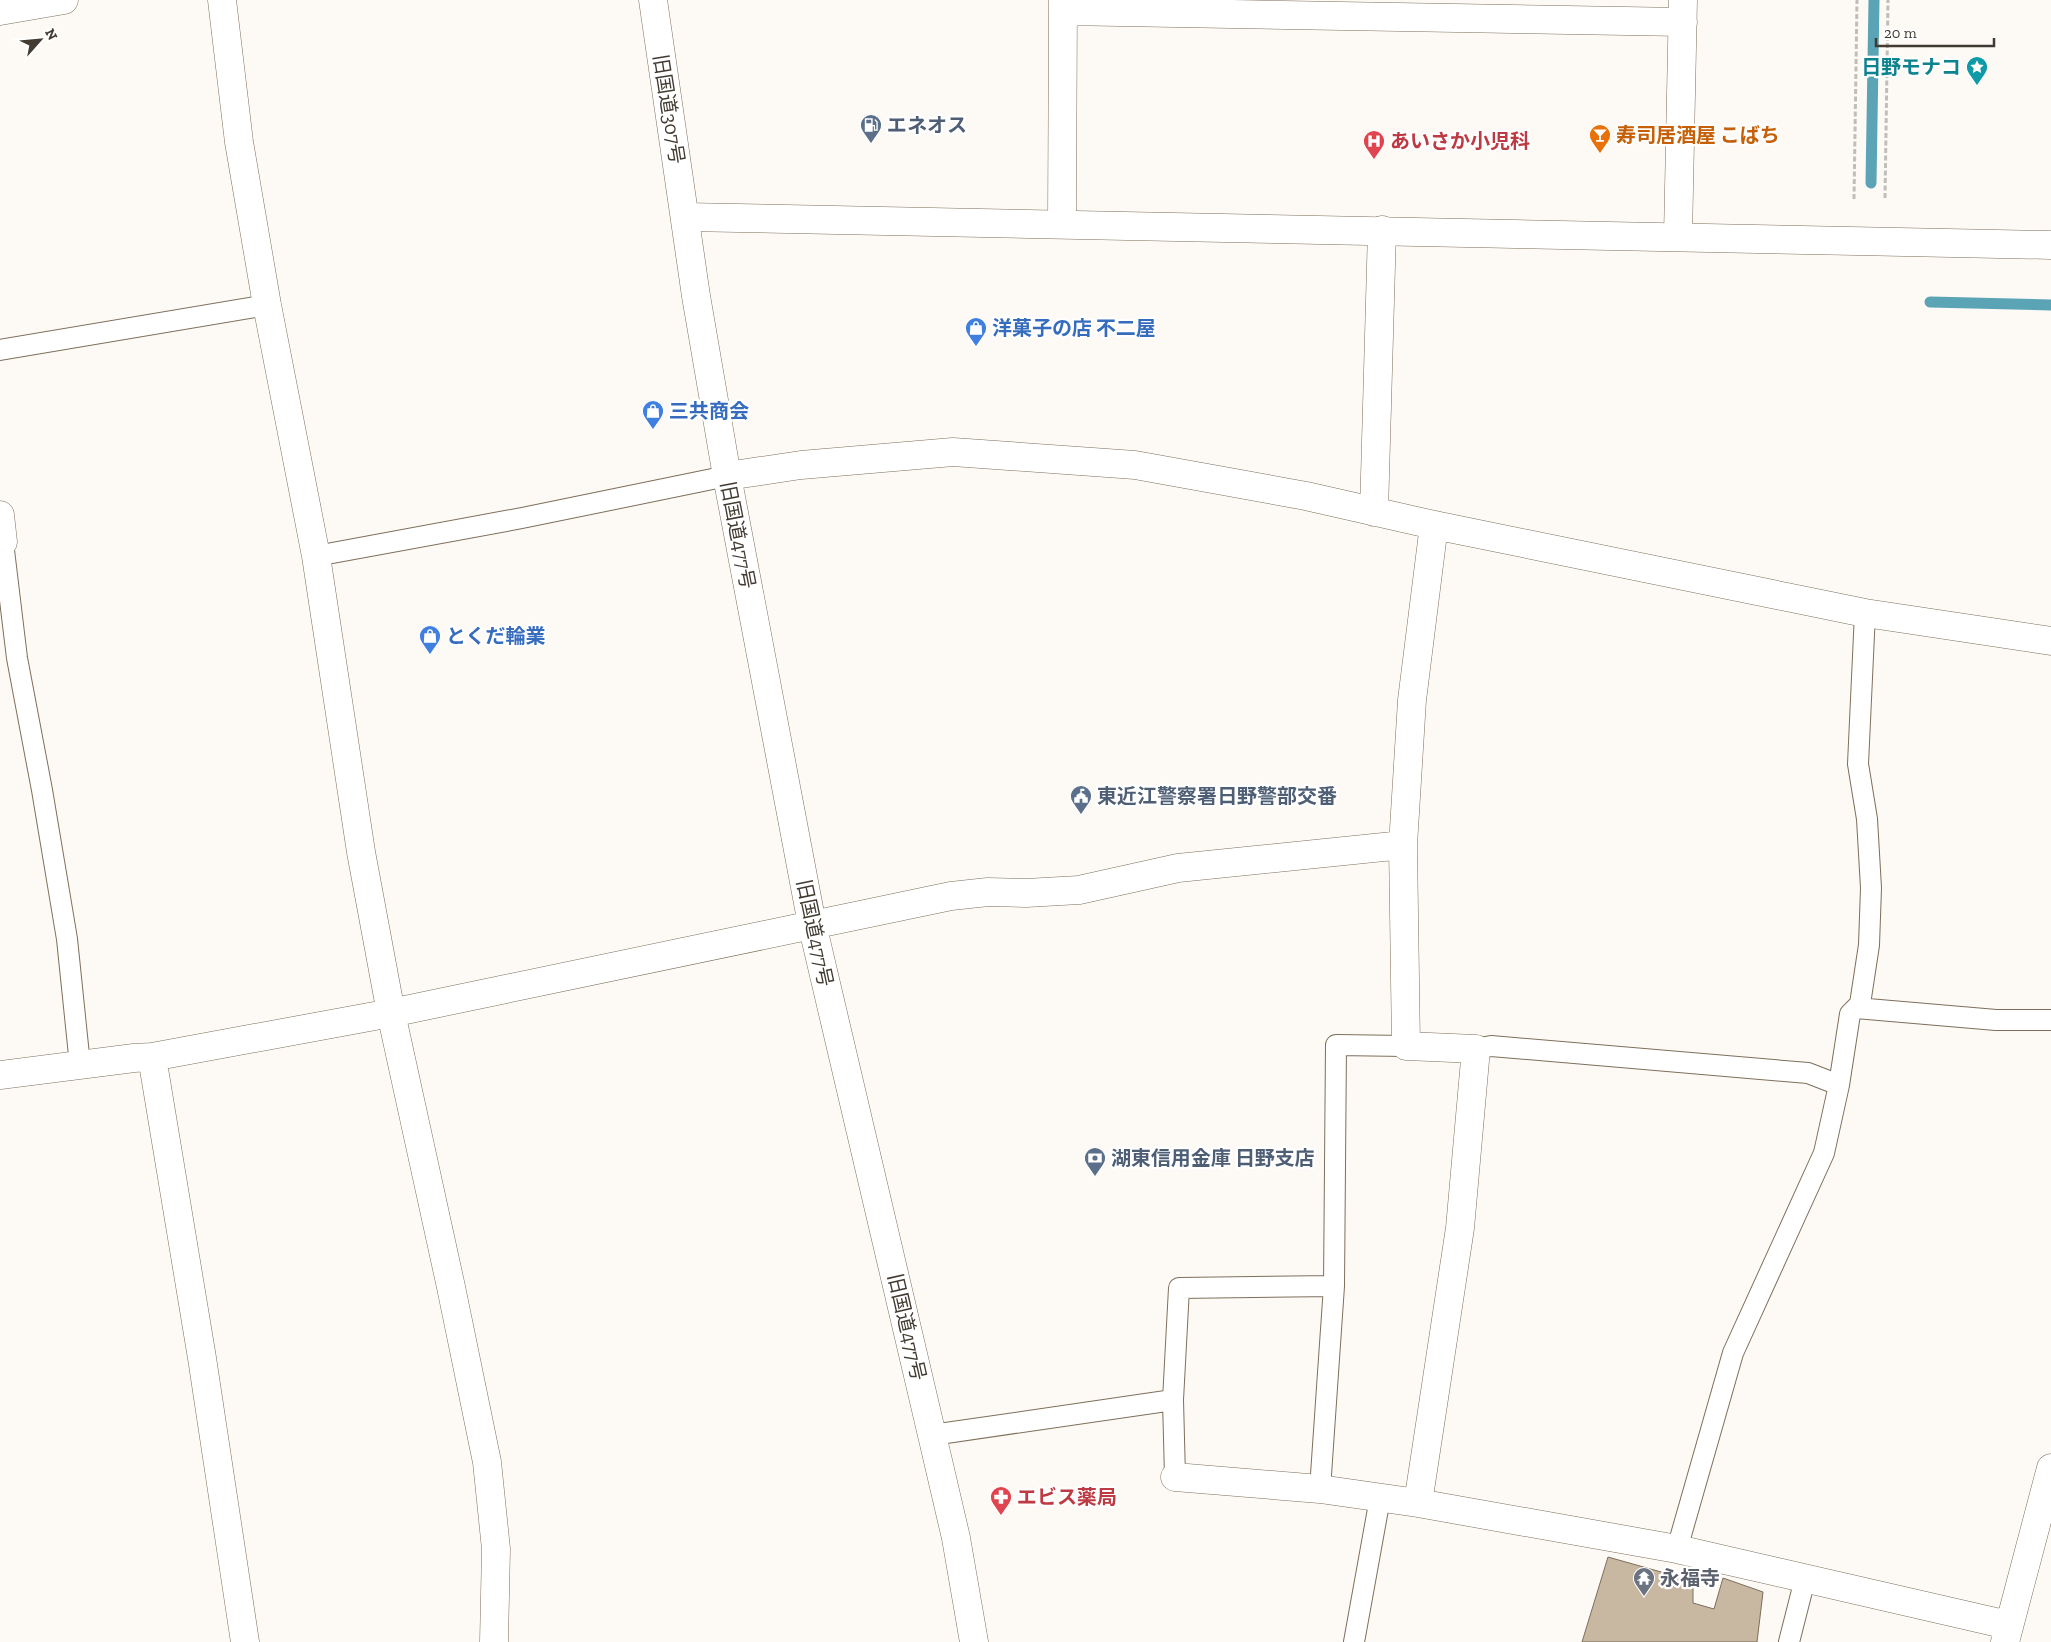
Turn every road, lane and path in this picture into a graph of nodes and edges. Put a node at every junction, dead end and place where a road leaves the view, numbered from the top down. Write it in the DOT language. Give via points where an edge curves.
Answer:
graph roads {
  1 [pos="64,0"];
  2 [pos="222,0"];
  3 [pos="652,0"];
  4 [pos="1857,0"];
  5 [pos="1888,0"];
  6 [pos="1063,6"];
  7 [pos="0,11"];
  8 [pos="1683,11"];
  9 [pos="1885,198"];
  10 [pos="1854,199"];
  11 [pos="685,217"];
  12 [pos="1062,224"];
  13 [pos="1382,230"];
  14 [pos="1678,236"];
  15 [pos="2051,245"];
  16 [pos="267,305"];
  17 [pos="0,350"];
  18 [pos="727,476"];
  19 [pos="1374,512"];
  20 [pos="0,515"];
  21 [pos="1434,525"];
  22 [pos="3,542"];
  23 [pos="316,556"];
  24 [pos="1865,613"];
  25 [pos="2051,641"];
  26 [pos="1403,845"];
  27 [pos="812,924"];
  28 [pos="1856,1008"];
  29 [pos="391,1014"];
  30 [pos="2051,1020"];
  31 [pos="1406,1046"];
  32 [pos="1476,1049"];
  33 [pos="152,1057"];
  34 [pos="80,1065"];
  35 [pos="0,1075"];
  36 [pos="1839,1085"];
  37 [pos="1334,1286"];
  38 [pos="1173,1400"];
  39 [pos="932,1435"];
  40 [pos="2051,1468"];
  41 [pos="1175,1477"];
  42 [pos="1320,1489"];
  43 [pos="1380,1498"];
  44 [pos="1418,1503"];
  45 [pos="1677,1549"];
  46 [pos="1805,1579"];
  47 [pos="2007,1634"];
  48 [pos="245,1642"];
  49 [pos="494,1642"];
  50 [pos="974,1642"];
  51 [pos="1354,1642"];
  52 [pos="1789,1642"];
  1 -- 7 [label="street"];
  2 -- 16 [label="street" via="240,142"];
  3 -- 11 [label="street, 旧国道307号"];
  4 -- 10 [label="path"];
  5 -- 9 [label="path"];
  6 -- 8 [label="street"];
  6 -- 12 [label="street"];
  8 -- 14 [label="street"];
  11 -- 12 [label="street"];
  11 -- 18 [label="street, 旧国道477号"];
  12 -- 13 [label="street"];
  13 -- 14 [label="street"];
  13 -- 19 [label="street"];
  14 -- 15 [label="street"];
  16 -- 17 [label="lane"];
  16 -- 23 [label="street"];
  18 -- 19 [label="street" via="801,465 952,452 1136,465 1306,496"];
  18 -- 23 [label="lane"];
  18 -- 27 [label="street, 旧国道477号"];
  19 -- 21 [label="street"];
  20 -- 22 [label="street"];
  21 -- 24 [label="street"];
  21 -- 26 [label="street" via="1412,700"];
  22 -- 34 [label="lane" via="17,658 67,940"];
  23 -- 29 [label="street" via="361,852"];
  24 -- 25 [label="street"];
  24 -- 28 [label="lane" via="1858,764 1867,819 1871,888 1868,945 1860,1004"];
  26 -- 27 [label="street" via="1178,868 1079,890 950,896"];
  26 -- 31 [label="street"];
  27 -- 29 [label="street"];
  27 -- 39 [label="street, 旧国道477号"];
  28 -- 30 [label="lane" via="1996,1020"];
  28 -- 36 [label="lane" via="1850,1014"];
  29 -- 33 [label="street"];
  29 -- 49 [label="street" via="487,1462 496,1549"];
  31 -- 32 [label="street"];
  31 -- 37 [label="lane" via="1336,1045"];
  32 -- 36 [label="lane" via="1491,1046 1808,1072"];
  32 -- 44 [label="street" via="1460,1228"];
  33 -- 34 [label="street"];
  33 -- 48 [label="street"];
  34 -- 35 [label="street"];
  36 -- 45 [label="lane" via="1824,1153 1733,1353"];
  37 -- 38 [label="lane" via="1179,1288"];
  37 -- 42 [label="lane"];
  38 -- 39 [label="lane"];
  38 -- 41 [label="lane"];
  39 -- 50 [label="street, 旧国道477号" via="956,1538"];
  40 -- 47 [label="street"];
  41 -- 42 [label="street"];
  42 -- 43 [label="street"];
  43 -- 44 [label="street"];
  43 -- 51 [label="lane"];
  44 -- 45 [label="street"];
  45 -- 46 [label="street"];
  46 -- 47 [label="street"];
  46 -- 52 [label="lane"];
}
